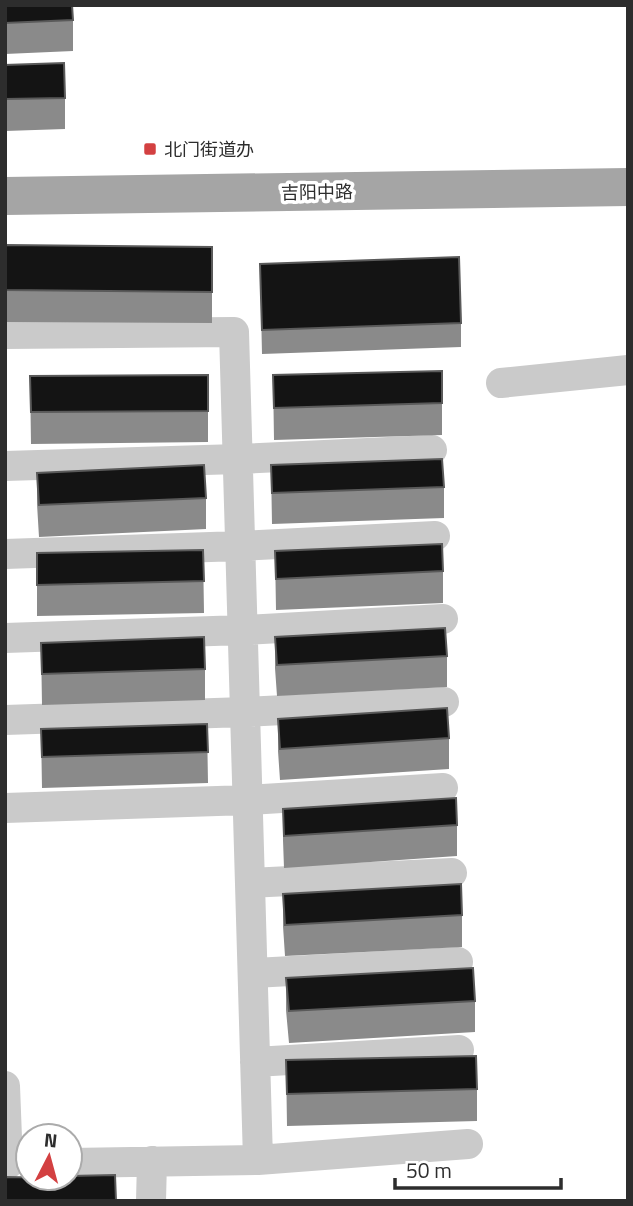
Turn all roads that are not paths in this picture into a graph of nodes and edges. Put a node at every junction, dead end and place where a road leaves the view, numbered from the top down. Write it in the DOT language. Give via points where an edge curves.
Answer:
graph roads {
  1 [pos="628,187"];
  2 [pos="5,196"];
  3 [pos="628,214"];
  4 [pos="5,219"];
  5 [pos="5,334"];
  6 [pos="628,370"];
  7 [pos="501,383"];
  8 [pos="432,450"];
  9 [pos="238,459"];
  10 [pos="5,466"];
  11 [pos="435,536"];
  12 [pos="240,546"];
  13 [pos="5,554"];
  14 [pos="443,620"];
  15 [pos="243,629"];
  16 [pos="5,638"];
  17 [pos="444,702"];
  18 [pos="245,712"];
  19 [pos="5,720"];
  20 [pos="443,788"];
  21 [pos="248,800"];
  22 [pos="5,808"];
  23 [pos="452,873"];
  24 [pos="250,883"];
  25 [pos="458,962"];
  26 [pos="253,973"];
  27 [pos="459,1050"];
  28 [pos="255,1062"];
  29 [pos="5,1086"];
  30 [pos="468,1144"];
  31 [pos="258,1160"];
  32 [pos="152,1161"];
  33 [pos="14,1163"];
  34 [pos="84,1163"];
  35 [pos="151,1201"];
  1 -- 2 [label="main road, 吉阳中路"];
  3 -- 4 [label="main road, 吉阳中路"];
  5 -- 9 [label="street" via="234,332"];
  6 -- 7 [label="street"];
  8 -- 9 [label="street"];
  9 -- 10 [label="street"];
  9 -- 12 [label="street"];
  11 -- 12 [label="street"];
  12 -- 13 [label="street"];
  12 -- 15 [label="street"];
  14 -- 15 [label="street"];
  15 -- 16 [label="street"];
  15 -- 18 [label="street"];
  17 -- 18 [label="street"];
  18 -- 19 [label="street"];
  18 -- 21 [label="street"];
  20 -- 21 [label="street"];
  21 -- 22 [label="street"];
  21 -- 24 [label="street"];
  23 -- 24 [label="street"];
  24 -- 26 [label="street"];
  25 -- 26 [label="street"];
  26 -- 28 [label="street"];
  27 -- 28 [label="street"];
  28 -- 31 [label="street"];
  29 -- 33 [label="street"];
  30 -- 31 [label="street"];
  31 -- 32 [label="street"];
  32 -- 34 [label="street"];
  32 -- 35 [label="street"];
}
